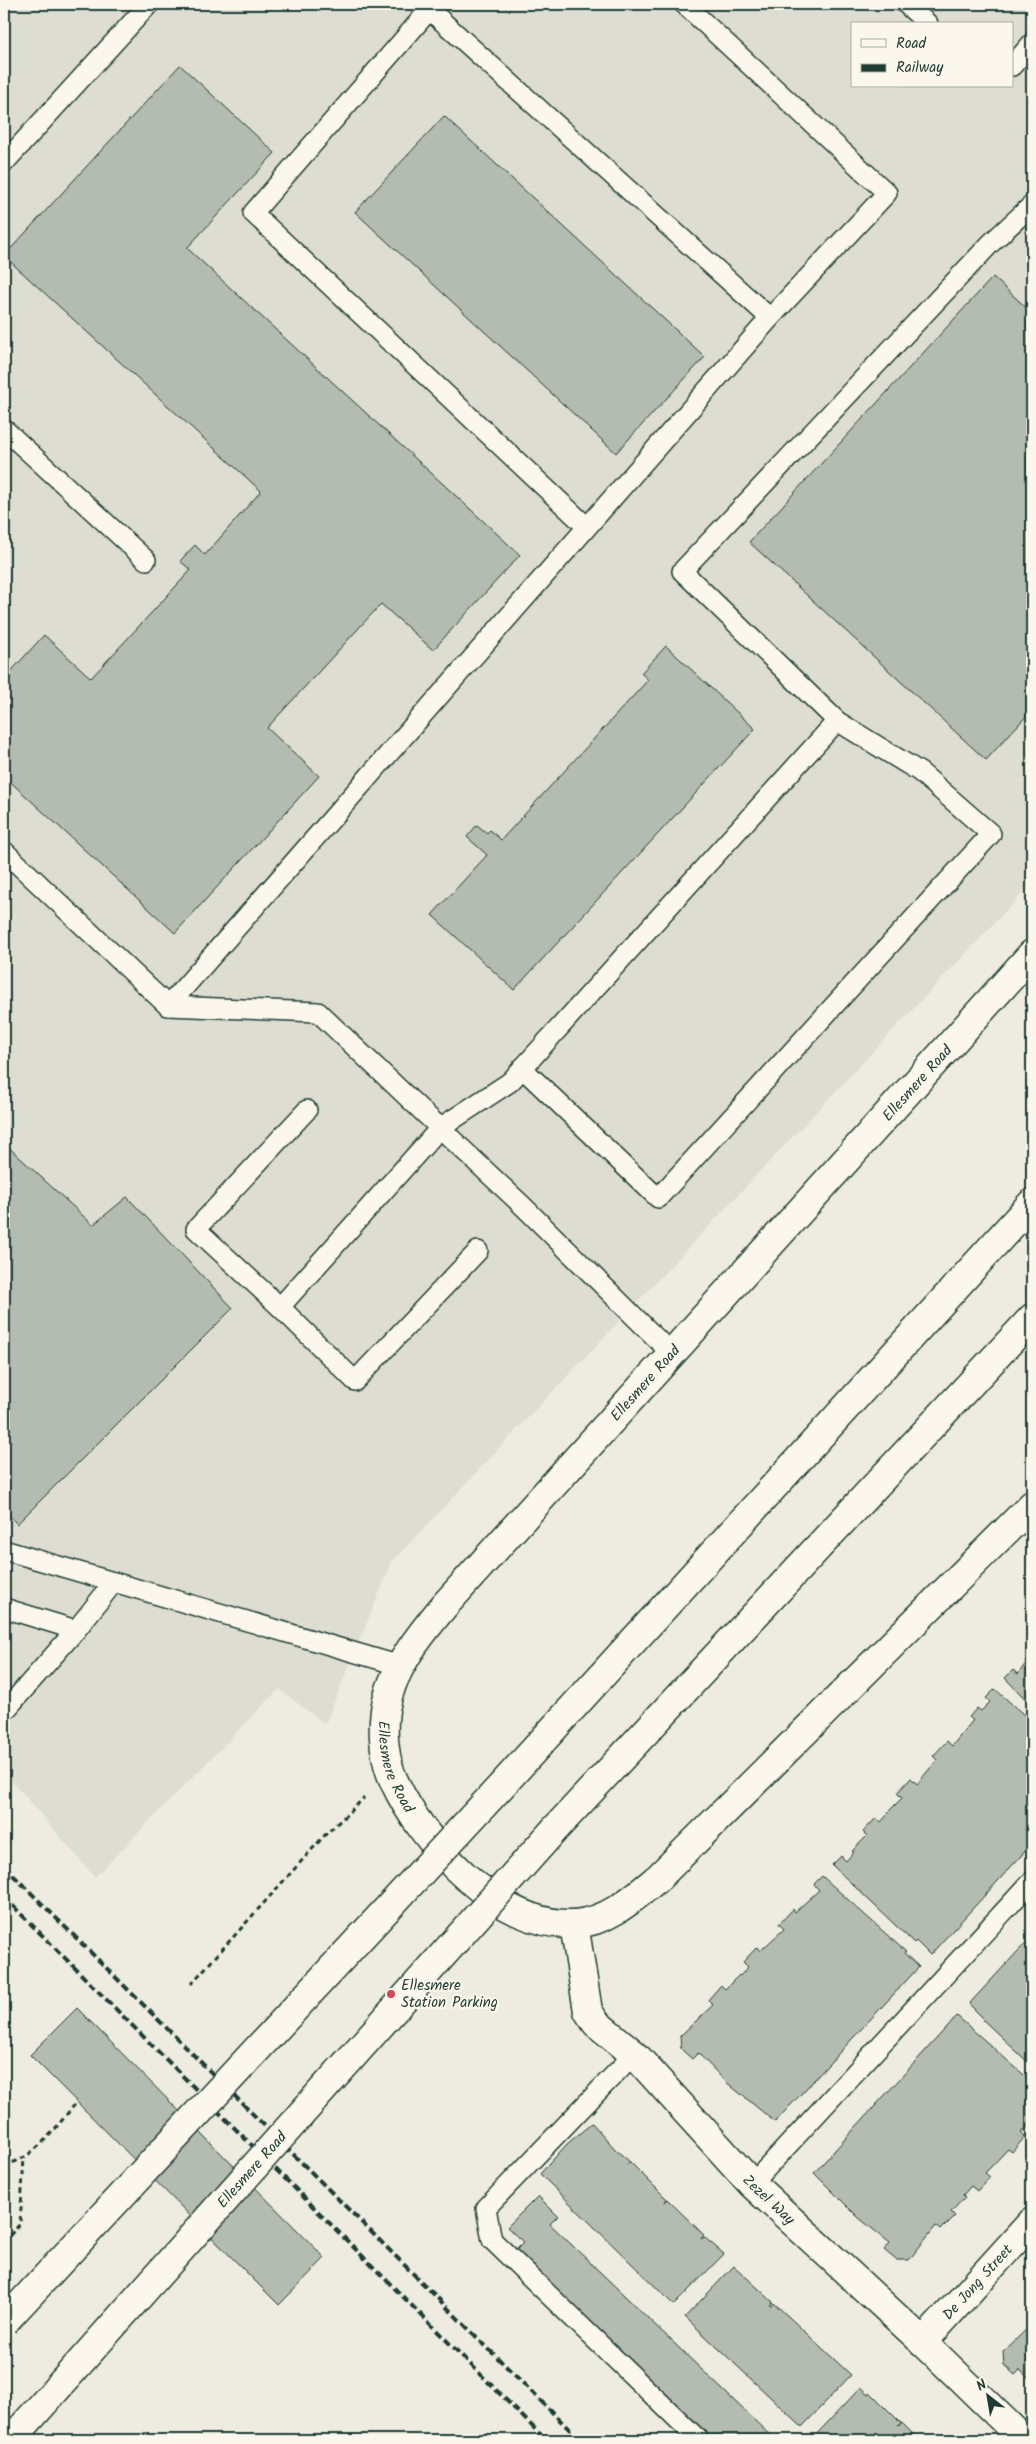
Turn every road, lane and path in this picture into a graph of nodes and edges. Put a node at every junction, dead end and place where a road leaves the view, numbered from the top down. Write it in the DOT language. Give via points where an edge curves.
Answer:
graph roads {
  1 [pos="149,4"];
  2 [pos="684,4"];
  3 [pos="906,4"];
  4 [pos="427,6"];
  5 [pos="926,22"];
  6 [pos="1032,43"];
  7 [pos="1014,64"];
  8 [pos="4,163"];
  9 [pos="1032,205"];
  10 [pos="770,318"];
  11 [pos="4,429"];
  12 [pos="587,527"];
  13 [pos="146,560"];
  14 [pos="837,720"];
  15 [pos="4,851"];
  16 [pos="1032,954"];
  17 [pos="168,1006"];
  18 [pos="522,1068"];
  19 [pos="307,1110"];
  20 [pos="440,1128"];
  21 [pos="1032,1203"];
  22 [pos="478,1251"];
  23 [pos="280,1307"];
  24 [pos="1032,1318"];
  25 [pos="672,1354"];
  26 [pos="1032,1505"];
  27 [pos="4,1550"];
  28 [pos="114,1582"];
  29 [pos="4,1608"];
  30 [pos="76,1630"];
  31 [pos="401,1666"];
  32 [pos="4,1712"];
  33 [pos="364,1798"];
  34 [pos="1032,1881"];
  35 [pos="574,1924"];
  36 [pos="191,1984"];
  37 [pos="634,2054"];
  38 [pos="77,2102"];
  39 [pos="24,2157"];
  40 [pos="4,2164"];
  41 [pos="752,2184"];
  42 [pos="1032,2222"];
  43 [pos="4,2242"];
  44 [pos="4,2322"];
  45 [pos="923,2342"];
  46 [pos="11,2440"];
  47 [pos="699,2440"];
  48 [pos="1024,2440"];
  1 -- 8 [label="lane"];
  2 -- 10 [label="lane" via="887,193"];
  3 -- 5 [label="lane"];
  4 -- 10 [label="lane"];
  4 -- 12 [label="lane" via="252,213"];
  6 -- 7 [label="lane"];
  9 -- 14 [label="lane" via="992,243 682,571"];
  10 -- 12 [label="lane"];
  11 -- 13 [label="lane"];
  12 -- 17 [label="lane"];
  14 -- 18 [label="lane"];
  14 -- 18 [label="lane" via="920,772 991,834 658,1198"];
  15 -- 17 [label="lane"];
  16 -- 25 [label="main road, Ellesmere Road"];
  17 -- 20 [label="lane" via="318,1012"];
  18 -- 20 [label="lane" via="510,1082"];
  19 -- 23 [label="lane" via="196,1229"];
  20 -- 23 [label="lane"];
  20 -- 25 [label="lane"];
  21 -- 44 [label="main road, bridge" via="504,1783"];
  22 -- 23 [label="lane" via="355,1381"];
  24 -- 46 [label="main road, Ellesmere Road, bridge" via="555,1830"];
  25 -- 31 [label="main road, Ellesmere Road" via="444,1606"];
  26 -- 35 [label="main road, Ellesmere Road" via="659,1877 615,1911 595,1920"];
  27 -- 28 [label="lane"];
  28 -- 30 [label="lane"];
  28 -- 31 [label="lane"];
  29 -- 30 [label="lane"];
  30 -- 32 [label="lane"];
  31 -- 35 [label="main road, Ellesmere Road" via="385,1709 386,1752 393,1780 428,1837 482,1891 517,1913"];
  33 -- 36 [label="path" via="324,1836"];
  34 -- 41 [label="lane"];
  35 -- 37 [label="main road, Zezel Way" via="588,2011 596,2023"];
  37 -- 41 [label="main road, Zezel Way"];
  37 -- 47 [label="lane" via="486,2208 490,2232 492,2240"];
  38 -- 39 [label="path"];
  39 -- 40 [label="path"];
  39 -- 43 [label="path" via="20,2224"];
  41 -- 45 [label="main road, Zezel Way"];
  42 -- 45 [label="main road, De Jong Street"];
  45 -- 48 [label="main road, Zezel Way"];
}
